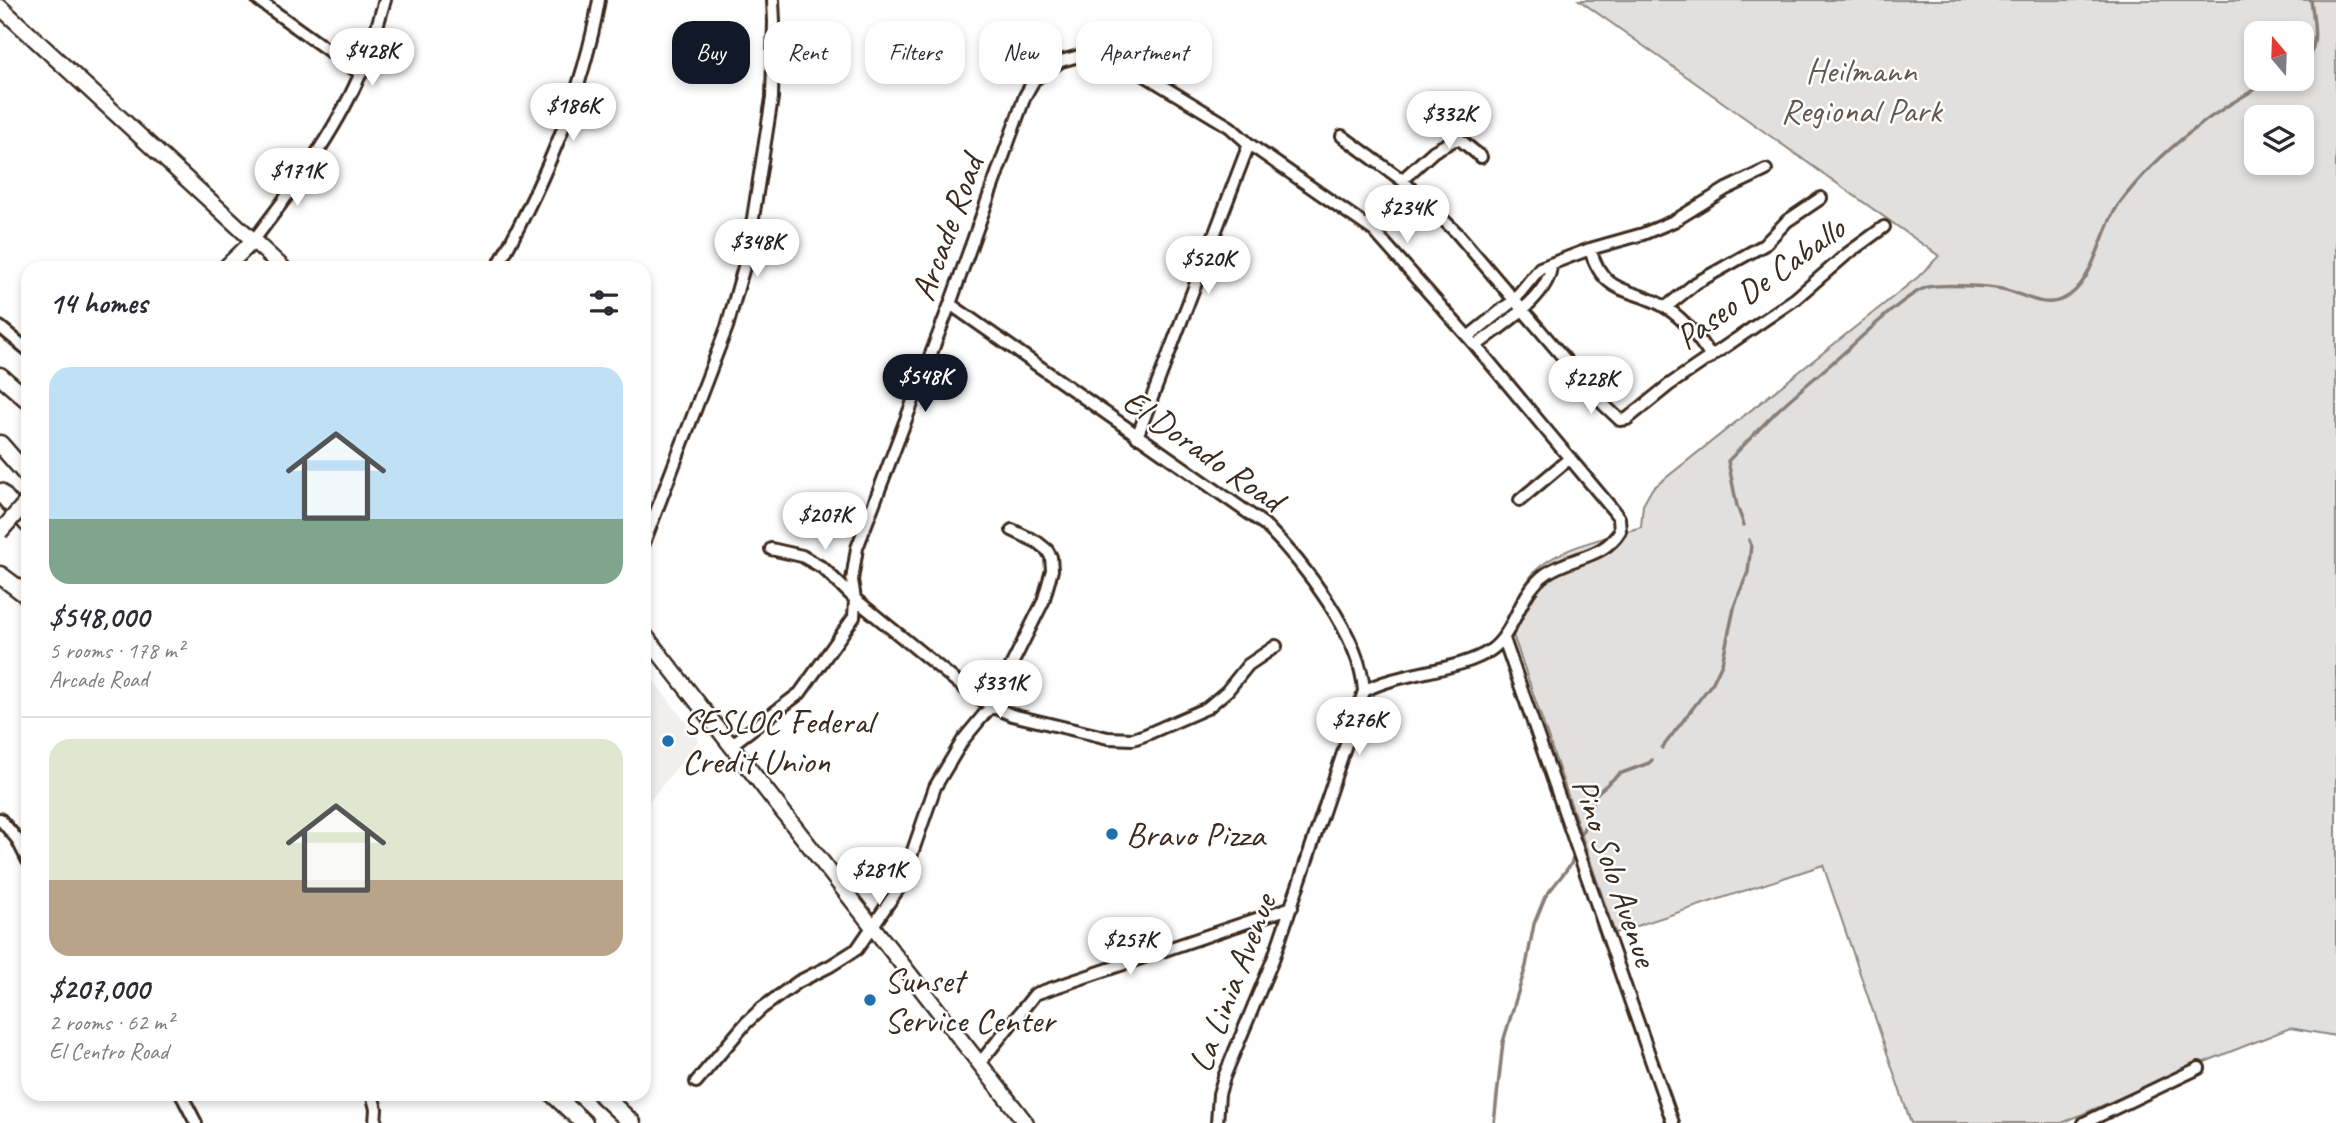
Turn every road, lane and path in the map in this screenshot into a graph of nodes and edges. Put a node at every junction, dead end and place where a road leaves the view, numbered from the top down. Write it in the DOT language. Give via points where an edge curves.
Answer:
graph roads {
  1 [pos="258,0"];
  2 [pos="385,0"];
  3 [pos="599,0"];
  4 [pos="773,0"];
  5 [pos="0,7"];
  6 [pos="361,74"];
  7 [pos="1446,119"];
  8 [pos="1342,136"];
  9 [pos="1458,138"];
  10 [pos="1249,144"];
  11 [pos="1481,157"];
  12 [pos="1766,170"];
  13 [pos="1402,180"];
  14 [pos="1821,198"];
  15 [pos="1884,227"];
  16 [pos="253,241"];
  17 [pos="1590,249"];
  18 [pos="232,261"];
  19 [pos="241,261"];
  20 [pos="275,261"];
  21 [pos="501,261"];
  22 [pos="1551,265"];
  23 [pos="1513,301"];
  24 [pos="950,304"];
  25 [pos="1666,307"];
  26 [pos="1521,310"];
  27 [pos="1492,318"];
  28 [pos="0,327"];
  29 [pos="1500,328"];
  30 [pos="1472,341"];
  31 [pos="21,344"];
  32 [pos="1711,357"];
  33 [pos="0,376"];
  34 [pos="21,394"];
  35 [pos="1137,437"];
  36 [pos="0,444"];
  37 [pos="1570,458"];
  38 [pos="21,468"];
  39 [pos="0,492"];
  40 [pos="1520,500"];
  41 [pos="21,508"];
  42 [pos="21,516"];
  43 [pos="651,524"];
  44 [pos="1012,530"];
  45 [pos="0,532"];
  46 [pos="771,549"];
  47 [pos="0,575"];
  48 [pos="21,591"];
  49 [pos="855,599"];
  50 [pos="1504,639"];
  51 [pos="651,643"];
  52 [pos="1276,646"];
  53 [pos="1364,691"];
  54 [pos="991,706"];
  55 [pos="731,745"];
  56 [pos="0,819"];
  57 [pos="21,847"];
  58 [pos="1292,907"];
  59 [pos="873,927"];
  60 [pos="979,1063"];
  61 [pos="2199,1069"];
  62 [pos="696,1082"];
  63 [pos="184,1101"];
  64 [pos="374,1101"];
  65 [pos="560,1101"];
  66 [pos="608,1101"];
  67 [pos="196,1123"];
  68 [pos="375,1123"];
  69 [pos="584,1123"];
  70 [pos="632,1123"];
  71 [pos="1026,1123"];
  72 [pos="1217,1123"];
  73 [pos="1673,1123"];
  74 [pos="2084,1123"];
  1 -- 6 [label="street"];
  2 -- 6 [label="street"];
  3 -- 21 [label="street" via="574,98"];
  4 -- 43 [label="street" via="772,98 747,256 727,327"];
  5 -- 16 [label="main road"];
  6 -- 16 [label="street" via="330,132"];
  7 -- 9 [label="street"];
  8 -- 13 [label="street, Paseo De Caballo"];
  9 -- 11 [label="street"];
  9 -- 13 [label="street" via="1428,155"];
  10 -- 24 [label="street, Arcade Road" via="1178,95 1102,55 1060,61 1034,80 1025,96"];
  10 -- 30 [label="street" via="1374,231"];
  10 -- 35 [label="street"];
  12 -- 17 [label="street" via="1674,221"];
  13 -- 23 [label="street, Paseo De Caballo" via="1457,233"];
  14 -- 25 [label="street" via="1787,221 1764,245 1696,283"];
  15 -- 32 [label="street, Paseo De Caballo" via="1785,307"];
  16 -- 18 [label="main road"];
  16 -- 19 [label="main road"];
  16 -- 20 [label="main road"];
  17 -- 22 [label="street"];
  17 -- 25 [label="street" via="1612,283"];
  22 -- 23 [label="street" via="1540,268"];
  22 -- 26 [label="street" via="1551,275"];
  23 -- 26 [label="street, Paseo De Caballo"];
  23 -- 27 [label="street"];
  24 -- 35 [label="street, El Dorado Road"];
  24 -- 49 [label="street, Arcade Road" via="857,548 852,580"];
  25 -- 32 [label="street" via="1694,332"];
  26 -- 29 [label="street"];
  26 -- 32 [label="street, Paseo De Caballo" via="1620,420"];
  27 -- 29 [label="street"];
  27 -- 30 [label="street"];
  28 -- 31 [label="street"];
  29 -- 30 [label="street"];
  30 -- 37 [label="street"];
  33 -- 34 [label="highway"];
  35 -- 53 [label="street, El Dorado Road" via="1251,514 1277,537 1348,636 1363,675"];
  36 -- 38 [label="highway"];
  37 -- 40 [label="street"];
  37 -- 50 [label="street" via="1619,517 1620,527 1606,548 1538,580"];
  39 -- 42 [label="highway"];
  41 -- 45 [label="main road, bridge"];
  44 -- 54 [label="street" via="1047,550 1052,570 1037,618"];
  46 -- 49 [label="street" via="802,556"];
  47 -- 48 [label="highway"];
  49 -- 54 [label="street"];
  49 -- 55 [label="street, Arcade Road" via="854,617 800,693"];
  50 -- 53 [label="street" via="1477,658"];
  50 -- 73 [label="street, Pino Solo Avenue"];
  51 -- 55 [label="main road"];
  52 -- 54 [label="street" via="1248,665 1207,708 1145,736 1108,738"];
  53 -- 58 [label="street, La Linia Avenue"];
  54 -- 59 [label="street" via="935,787 901,885"];
  55 -- 59 [label="main road"];
  56 -- 57 [label="street"];
  58 -- 60 [label="street" via="1035,994"];
  58 -- 72 [label="street, La Linia Avenue" via="1224,1077"];
  59 -- 60 [label="main road"];
  59 -- 62 [label="street" via="857,949 762,1008"];
  60 -- 71 [label="main road"];
  61 -- 74 [label="street"];
  63 -- 67 [label="street"];
  64 -- 68 [label="street"];
  65 -- 69 [label="highway"];
  66 -- 70 [label="highway"];
}
